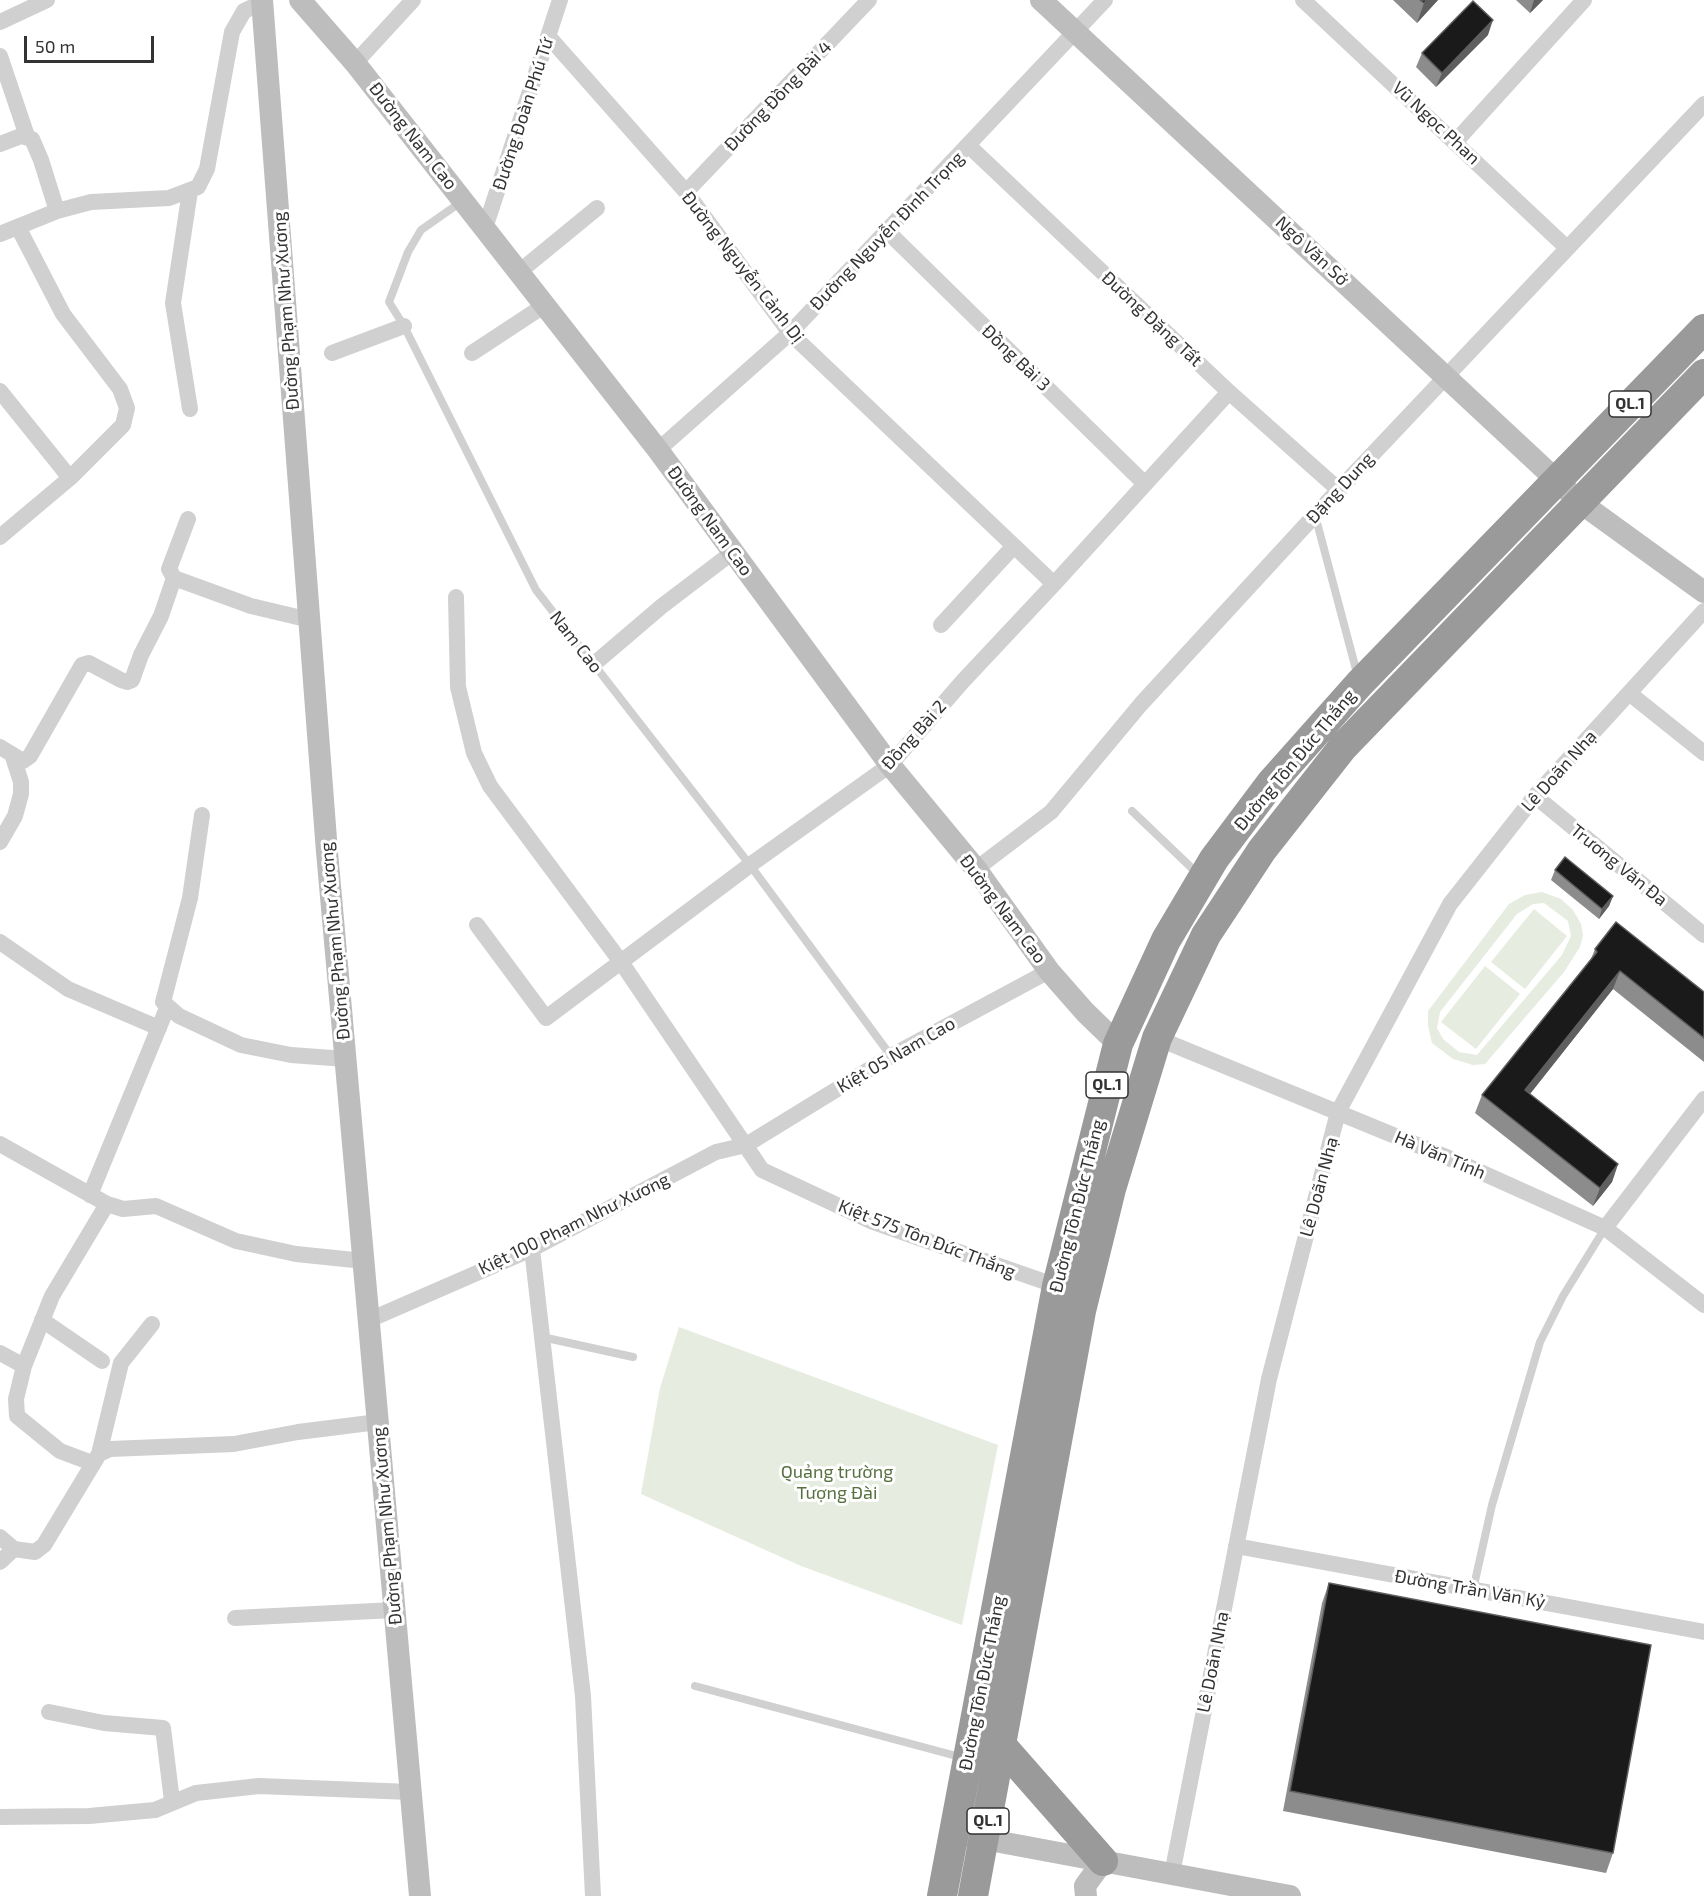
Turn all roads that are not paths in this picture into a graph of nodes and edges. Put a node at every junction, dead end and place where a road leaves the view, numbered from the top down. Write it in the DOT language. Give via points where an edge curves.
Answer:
graph roads {
  1 [pos="47,0"];
  2 [pos="300,0"];
  3 [pos="413,0"];
  4 [pos="560,0"];
  5 [pos="869,0"];
  6 [pos="1041,0"];
  7 [pos="1105,0"];
  8 [pos="1303,0"];
  9 [pos="1584,0"];
  10 [pos="263,1"];
  11 [pos="0,22"];
  12 [pos="1076,33"];
  13 [pos="549,37"];
  14 [pos="0,56"];
  15 [pos="355,63"];
  16 [pos="1704,104"];
  17 [pos="27,136"];
  18 [pos="1456,141"];
  19 [pos="0,144"];
  20 [pos="969,146"];
  21 [pos="190,191"];
  22 [pos="686,192"];
  23 [pos="464,200"];
  24 [pos="597,208"];
  25 [pos="57,211"];
  26 [pos="18,227"];
  27 [pos="485,228"];
  28 [pos="887,231"];
  29 [pos="0,234"];
  30 [pos="1567,248"];
  31 [pos="519,272"];
  32 [pos="545,305"];
  33 [pos="404,326"];
  34 [pos="1704,328"];
  35 [pos="790,333"];
  36 [pos="472,352"];
  37 [pos="332,353"];
  38 [pos="1704,374"];
  39 [pos="1445,375"];
  40 [pos="0,391"];
  41 [pos="1229,392"];
  42 [pos="190,410"];
  43 [pos="658,450"];
  44 [pos="70,478"];
  45 [pos="1557,480"];
  46 [pos="1145,484"];
  47 [pos="1339,490"];
  48 [pos="1581,503"];
  49 [pos="1315,515"];
  50 [pos="188,519"];
  51 [pos="0,537"];
  52 [pos="1014,546"];
  53 [pos="733,552"];
  54 [pos="174,578"];
  55 [pos="1054,584"];
  56 [pos="1704,592"];
  57 [pos="456,597"];
  58 [pos="1704,611"];
  59 [pos="310,620"];
  60 [pos="941,625"];
  61 [pos="594,664"];
  62 [pos="1360,683"];
  63 [pos="1629,693"];
  64 [pos="6,752"];
  65 [pos="1704,753"];
  66 [pos="890,765"];
  67 [pos="1535,796"];
  68 [pos="1132,811"];
  69 [pos="202,816"];
  70 [pos="0,842"];
  71 [pos="750,865"];
  72 [pos="976,869"];
  73 [pos="1202,878"];
  74 [pos="477,924"];
  75 [pos="1704,935"];
  76 [pos="0,942"];
  77 [pos="621,962"];
  78 [pos="1049,971"];
  79 [pos="167,1008"];
  80 [pos="159,1028"];
  81 [pos="1157,1038"];
  82 [pos="1118,1044"];
  83 [pos="891,1056"];
  84 [pos="346,1059"];
  85 [pos="1702,1106"];
  86 [pos="1338,1112"];
  87 [pos="0,1144"];
  88 [pos="746,1144"];
  89 [pos="90,1195"];
  90 [pos="107,1204"];
  91 [pos="1605,1228"];
  92 [pos="532,1249"];
  93 [pos="364,1261"];
  94 [pos="1057,1286"];
  95 [pos="1704,1305"];
  96 [pos="42,1320"];
  97 [pos="369,1320"];
  98 [pos="152,1324"];
  99 [pos="542,1338"];
  100 [pos="0,1353"];
  101 [pos="633,1357"];
  102 [pos="102,1361"];
  103 [pos="24,1366"];
  104 [pos="378,1422"];
  105 [pos="96,1459"];
  106 [pos="0,1537"];
  107 [pos="1236,1546"];
  108 [pos="14,1549"];
  109 [pos="0,1562"];
  110 [pos="1473,1590"];
  111 [pos="394,1611"];
  112 [pos="235,1618"];
  113 [pos="1704,1632"];
  114 [pos="695,1686"];
  115 [pos="49,1712"];
  116 [pos="1001,1745"];
  117 [pos="967,1759"];
  118 [pos="410,1792"];
  119 [pos="172,1801"];
  120 [pos="0,1817"];
  121 [pos="954,1833"];
  122 [pos="985,1839"];
  123 [pos="1102,1861"];
  124 [pos="1172,1874"];
  125 [pos="950,1895"];
  126 [pos="420,1896"];
  127 [pos="593,1896"];
  128 [pos="973,1896"];
  129 [pos="1086,1896"];
  130 [pos="1290,1896"];
  1 -- 11 [label="street"];
  2 -- 15 [label="street, Đường Nam Cao"];
  3 -- 15 [label="street"];
  4 -- 13 [label="street, Đường Đoàn Phú Tứ"];
  5 -- 22 [label="street, Đường Đồng Bài 4"];
  6 -- 12 [label="street, Ngô Văn Sở"];
  7 -- 12 [label="street, Đường Nguyễn Đình Trọng"];
  8 -- 18 [label="street, Vũ Ngọc Phan"];
  9 -- 18 [label="street"];
  10 -- 21 [label="street, Đường Phạm Như Xương" via="244,11 232,32 207,169 202,181"];
  10 -- 59 [label="street, Đường Phạm Như Xương"];
  12 -- 20 [label="street, Đường Nguyễn Đình Trọng"];
  12 -- 39 [label="street, Ngô Văn Sở"];
  13 -- 22 [label="street, Đường Nguyễn Cảnh Dị"];
  13 -- 27 [label="street, Đường Đoàn Phú Tứ"];
  14 -- 17 [label="street"];
  15 -- 23 [label="street, Đường Nam Cao"];
  16 -- 30 [label="street, Đặng Dung"];
  17 -- 19 [label="street"];
  17 -- 25 [label="street" via="41,160"];
  18 -- 30 [label="street, Vũ Ngọc Phan"];
  20 -- 28 [label="street, Đường Nguyễn Đình Trọng"];
  20 -- 41 [label="street, Đường Đặng Tất"];
  21 -- 25 [label="street" via="170,198 91,202"];
  21 -- 42 [label="street, Đường Phạm Như Xương" via="174,317"];
  22 -- 35 [label="street, Đường Nguyễn Cảnh Dị"];
  23 -- 27 [label="street, Đường Nam Cao"];
  23 -- 33 [label="lane, Nam Cao" via="421,230 408,252 389,302"];
  24 -- 31 [label="street"];
  25 -- 26 [label="street"];
  26 -- 29 [label="street"];
  26 -- 44 [label="street" via="63,314 120,389 127,408 123,425"];
  27 -- 31 [label="street, Đường Nam Cao"];
  28 -- 35 [label="street, Đường Nguyễn Đình Trọng"];
  28 -- 46 [label="street, Đồng Bài 3"];
  30 -- 39 [label="street, Đặng Dung"];
  31 -- 32 [label="street, Đường Nam Cao"];
  32 -- 36 [label="street"];
  32 -- 43 [label="street, Đường Nam Cao"];
  33 -- 37 [label="street"];
  33 -- 61 [label="lane, Nam Cao" via="536,590"];
  34 -- 45 [label="highway, Đường Tôn Đức Thắng / QL.1"];
  35 -- 43 [label="street, Đường Nguyễn Đình Trọng"];
  35 -- 52 [label="street, Đường Nguyễn Cảnh Dị"];
  38 -- 48 [label="highway, Đường Tôn Đức Thắng / QL.1"];
  39 -- 45 [label="street, Ngô Văn Sở"];
  39 -- 47 [label="street, Đặng Dung"];
  40 -- 44 [label="street"];
  41 -- 46 [label="street, Đồng Bài 2"];
  41 -- 47 [label="street, Đường Đặng Tất"];
  43 -- 53 [label="street, Đường Nam Cao"];
  44 -- 51 [label="street"];
  45 -- 48 [label="street, Ngô Văn Sở"];
  45 -- 62 [label="highway, Đường Tôn Đức Thắng / QL.1"];
  46 -- 55 [label="street, Đồng Bài 2"];
  47 -- 49 [label="street, Đặng Dung"];
  48 -- 56 [label="street, Ngô Văn Sở"];
  48 -- 81 [label="highway, Đường Tôn Đức Thắng / QL.1" via="1343,747 1262,850 1206,935"];
  49 -- 62 [label="lane"];
  49 -- 72 [label="street, Đặng Dung" via="1141,704 1051,812"];
  50 -- 54 [label="street" via="169,569"];
  52 -- 55 [label="street, Đường Nguyễn Cảnh Dị"];
  52 -- 60 [label="street"];
  53 -- 61 [label="street"];
  53 -- 66 [label="street, Đường Nam Cao"];
  54 -- 59 [label="street" via="251,606"];
  54 -- 64 [label="street" via="132,680 121,680 89,663 82,665 30,756 23,761"];
  55 -- 66 [label="street, Đồng Bài 2"];
  57 -- 77 [label="street, Kiệt 575 Tôn Đức Thắng" via="458,687 474,753 490,786"];
  58 -- 63 [label="street, Lê Doãn Nhạ"];
  59 -- 84 [label="street, Đường Phạm Như Xương"];
  61 -- 71 [label="lane, Nam Cao"];
  62 -- 73 [label="highway, Đường Tôn Đức Thắng / QL.1" via="1271,783"];
  63 -- 65 [label="street"];
  63 -- 67 [label="street, Lê Doãn Nhạ"];
  64 -- 70 [label="street" via="21,782 21,794 15,816"];
  66 -- 71 [label="street, Đồng Bài 2"];
  66 -- 72 [label="street, Đường Nam Cao"];
  67 -- 75 [label="street, Trương Văn Đa"];
  67 -- 86 [label="street, Lê Doãn Nhạ" via="1450,904"];
  68 -- 73 [label="lane"];
  69 -- 79 [label="street" via="190,898 163,1002"];
  71 -- 77 [label="street, Đồng Bài 2"];
  71 -- 83 [label="lane, Nam Cao"];
  72 -- 78 [label="street, Đường Nam Cao"];
  73 -- 82 [label="highway, Đường Tôn Đức Thắng / QL.1" via="1166,940"];
  74 -- 77 [label="street, Đồng Bài 2" via="546,1018"];
  76 -- 80 [label="street" via="68,989"];
  77 -- 88 [label="street, Kiệt 575 Tôn Đức Thắng"];
  78 -- 82 [label="street, Đường Nam Cao"];
  78 -- 83 [label="street, Kiệt 05 Nam Cao"];
  79 -- 80 [label="street"];
  79 -- 84 [label="street" via="242,1046"];
  80 -- 89 [label="street"];
  81 -- 86 [label="street, Hà Văn Tính"];
  81 -- 116 [label="highway, Đường Tôn Đức Thắng / QL.1" via="1111,1189 1081,1311"];
  82 -- 94 [label="highway, Đường Tôn Đức Thắng / QL.1"];
  83 -- 88 [label="street, Kiệt 05 Nam Cao"];
  84 -- 93 [label="street, Đường Phạm Như Xương"];
  85 -- 91 [label="street"];
  86 -- 91 [label="street, Hà Văn Tính"];
  86 -- 107 [label="street, Lê Doãn Nhạ" via="1269,1379"];
  87 -- 89 [label="street"];
  88 -- 92 [label="street, Kiệt 100 Phạm Như Xương" via="716,1152"];
  88 -- 94 [label="street, Kiệt 575 Tôn Đức Thắng" via="762,1170 873,1222"];
  89 -- 90 [label="street"];
  90 -- 93 [label="street" via="123,1209 156,1206 236,1241 296,1254"];
  90 -- 96 [label="street" via="52,1296"];
  91 -- 95 [label="street, Hà Văn Tính"];
  91 -- 110 [label="lane" via="1540,1342 1492,1505"];
  92 -- 97 [label="street, Kiệt 100 Phạm Như Xương"];
  92 -- 99 [label="street"];
  93 -- 97 [label="street, Đường Phạm Như Xương"];
  94 -- 117 [label="highway, Đường Tôn Đức Thắng / QL.1"];
  96 -- 102 [label="street"];
  96 -- 103 [label="street"];
  97 -- 104 [label="street, Đường Phạm Như Xương"];
  98 -- 105 [label="street" via="121,1363"];
  99 -- 101 [label="lane"];
  99 -- 127 [label="street" via="582,1696"];
  100 -- 103 [label="street"];
  103 -- 105 [label="street" via="16,1398 17,1416 60,1451"];
  104 -- 105 [label="street" via="234,1444 110,1449"];
  104 -- 111 [label="street, Đường Phạm Như Xương"];
  105 -- 108 [label="street" via="44,1545 35,1552"];
  106 -- 108 [label="street"];
  107 -- 110 [label="street, Đường Trần Văn Kỷ"];
  107 -- 124 [label="street, Lê Doãn Nhạ"];
  108 -- 109 [label="street"];
  110 -- 113 [label="street, Đường Trần Văn Kỷ"];
  111 -- 112 [label="street"];
  111 -- 118 [label="street, Đường Phạm Như Xương"];
  114 -- 117 [label="lane"];
  115 -- 119 [label="street" via="104,1723 163,1728"];
  116 -- 122 [label="highway, Đường Tôn Đức Thắng / QL.1"];
  116 -- 123 [label="highway"];
  117 -- 121 [label="highway, Đường Tôn Đức Thắng / QL.1"];
  118 -- 119 [label="street" via="259,1786 196,1793"];
  118 -- 126 [label="street, Đường Phạm Như Xương"];
  119 -- 120 [label="street" via="155,1810 89,1816"];
  121 -- 122 [label="street"];
  121 -- 125 [label="highway, Đường Tôn Đức Thắng / QL.1"];
  122 -- 123 [label="street"];
  122 -- 128 [label="highway, Đường Tôn Đức Thắng / QL.1"];
  123 -- 124 [label="street"];
  123 -- 129 [label="street" via="1085,1886"];
  124 -- 130 [label="street"];
}
